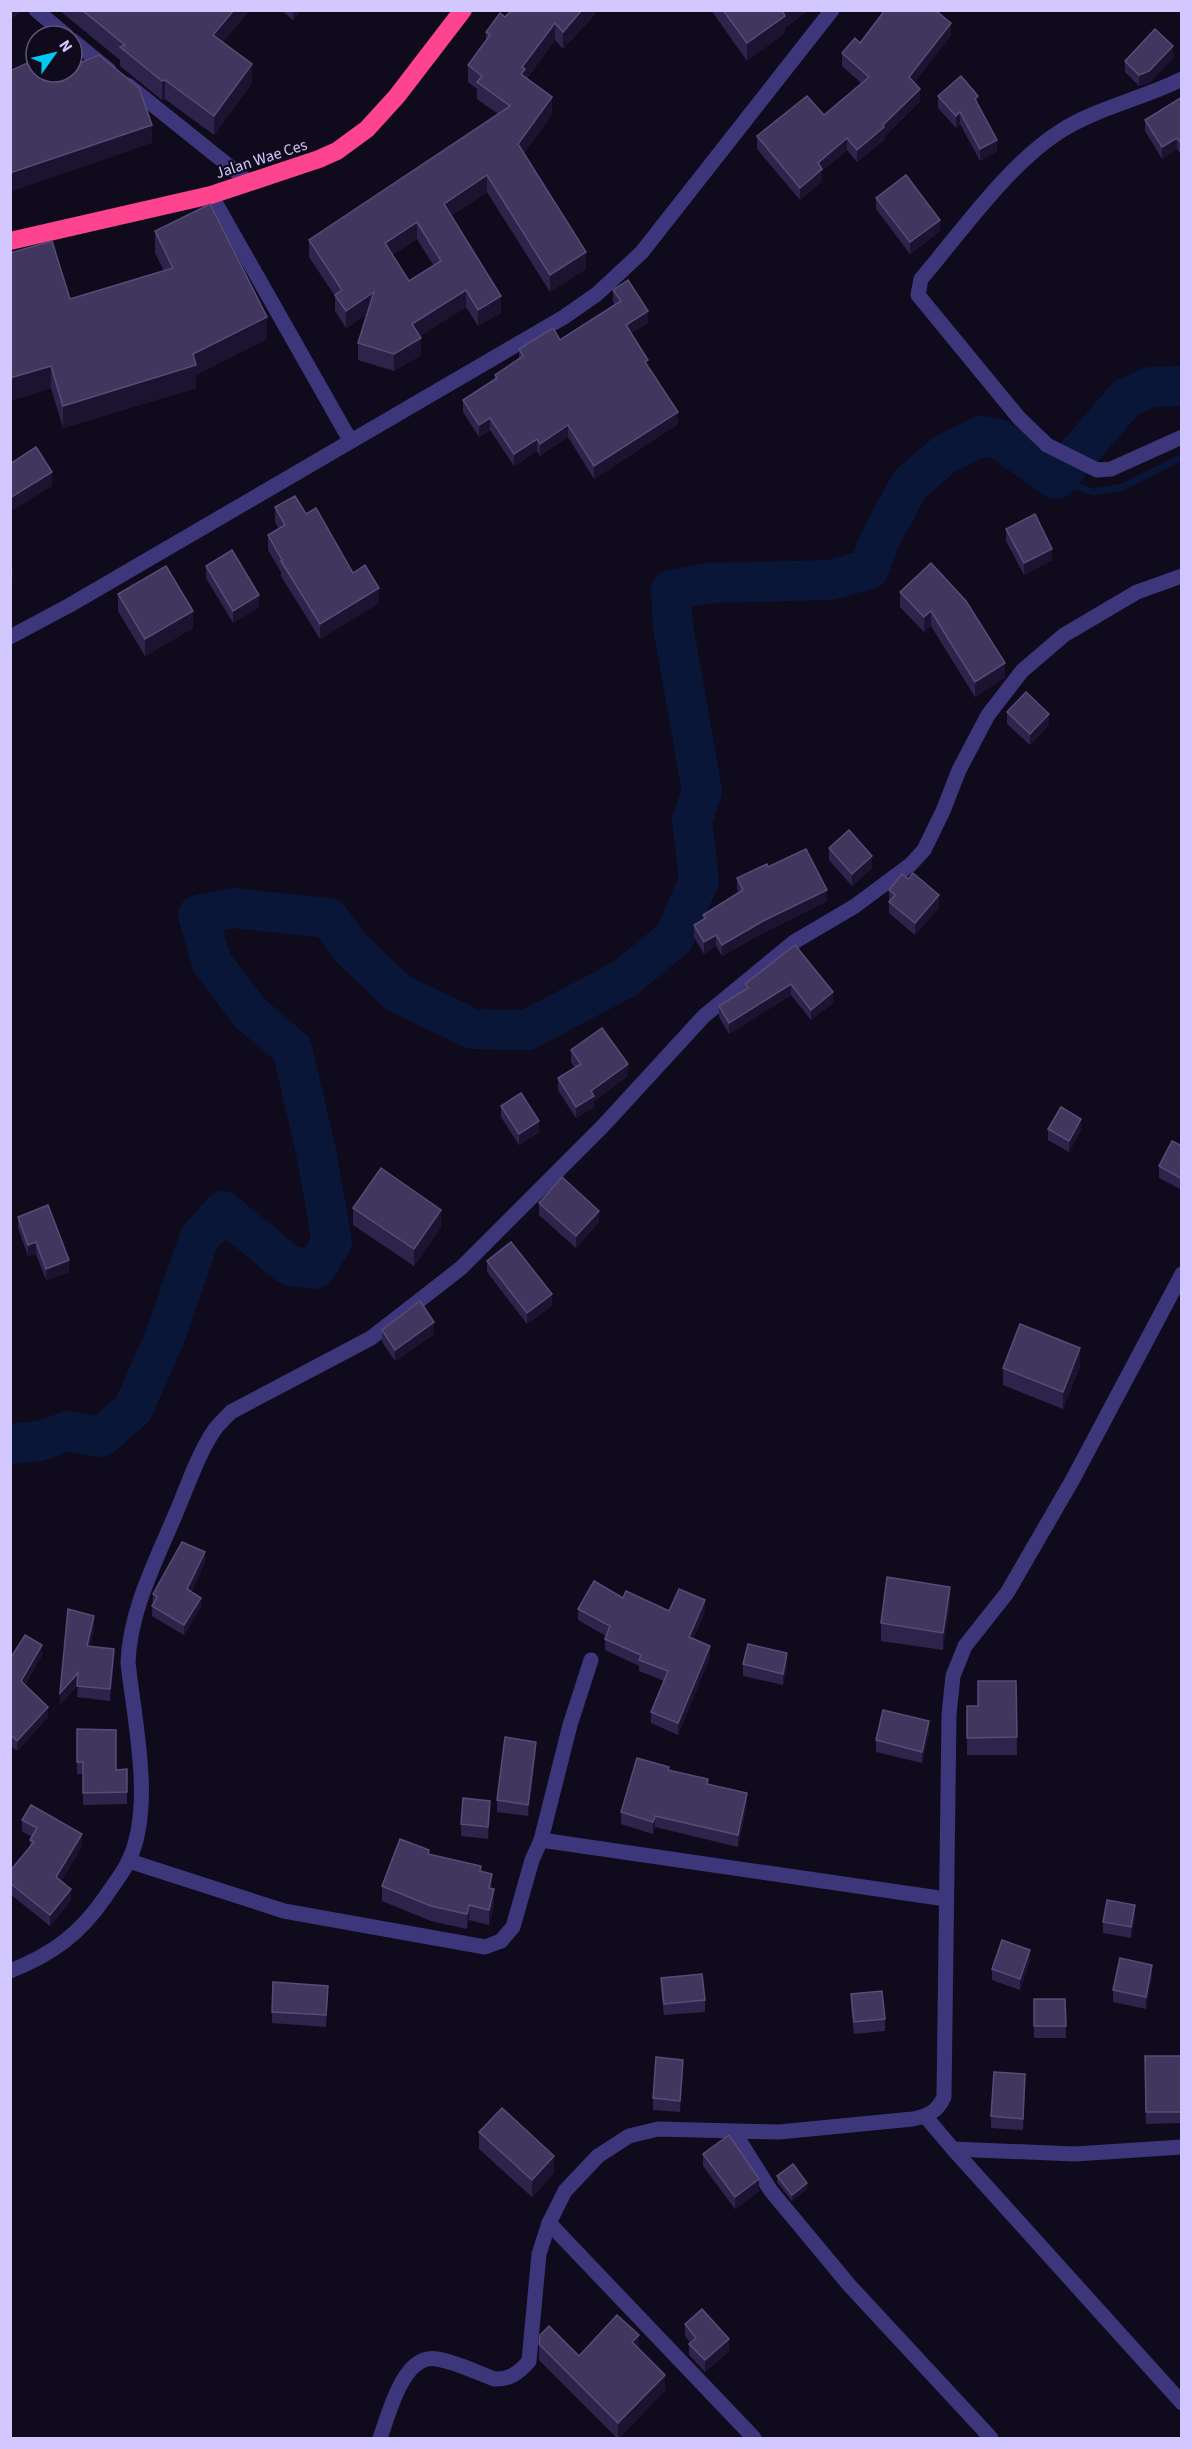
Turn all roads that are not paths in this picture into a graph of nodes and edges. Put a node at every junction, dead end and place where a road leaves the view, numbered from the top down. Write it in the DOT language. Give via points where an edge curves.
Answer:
graph roads {
  1 [pos="36,10"];
  2 [pos="463,10"];
  3 [pos="832,10"];
  4 [pos="53,24"];
  5 [pos="84,50"];
  6 [pos="1182,79"];
  7 [pos="249,182"];
  8 [pos="211,195"];
  9 [pos="10,241"];
  10 [pos="1182,437"];
  11 [pos="350,440"];
  12 [pos="1182,576"];
  13 [pos="10,637"];
  14 [pos="1182,1274"];
  15 [pos="591,1660"];
  16 [pos="541,1840"];
  17 [pos="129,1862"];
  18 [pos="946,1899"];
  19 [pos="10,1971"];
  20 [pos="925,2116"];
  21 [pos="734,2132"];
  22 [pos="1182,2147"];
  23 [pos="952,2149"];
  24 [pos="549,2223"];
  25 [pos="1182,2403"];
  26 [pos="380,2439"];
  27 [pos="754,2439"];
  28 [pos="992,2439"];
  1 -- 4 [label="street"];
  2 -- 7 [label="highway, Jalan Wae Ces" via="367,129 319,159"];
  3 -- 11 [label="street" via="642,252 597,294 564,317"];
  5 -- 7 [label="street"];
  6 -- 10 [label="street" via="1074,123 1035,150 1012,171 921,279 918,295 1019,418 1047,445 1097,470 1111,469"];
  7 -- 8 [label="highway, Jalan Wae Ces"];
  8 -- 9 [label="highway, Jalan Wae Ces"];
  8 -- 11 [label="street"];
  11 -- 13 [label="street"];
  12 -- 17 [label="street" via="1137,592 1064,635 1023,671 988,715 924,850 855,906 794,942 704,1016 602,1127 461,1268 371,1338 231,1412 216,1427 189,1481 148,1582 128,1647 142,1785 140,1825"];
  14 -- 18 [label="street" via="1073,1479 1007,1593 956,1663 949,1715"];
  15 -- 16 [label="street"];
  16 -- 17 [label="street" via="513,1927 501,1941 485,1947 284,1911"];
  16 -- 18 [label="street"];
  17 -- 19 [label="street" via="72,1937 36,1961"];
  18 -- 20 [label="street" via="944,2097 939,2108"];
  20 -- 21 [label="street" via="779,2132"];
  20 -- 23 [label="street"];
  21 -- 24 [label="street" via="658,2129 629,2136 598,2156 565,2191"];
  21 -- 28 [label="street" via="771,2191 849,2286"];
  22 -- 23 [label="street" via="1075,2154"];
  23 -- 25 [label="street"];
  24 -- 26 [label="street" via="539,2254 529,2361 504,2380 435,2358 418,2361 398,2390"];
  24 -- 27 [label="street"];
}
